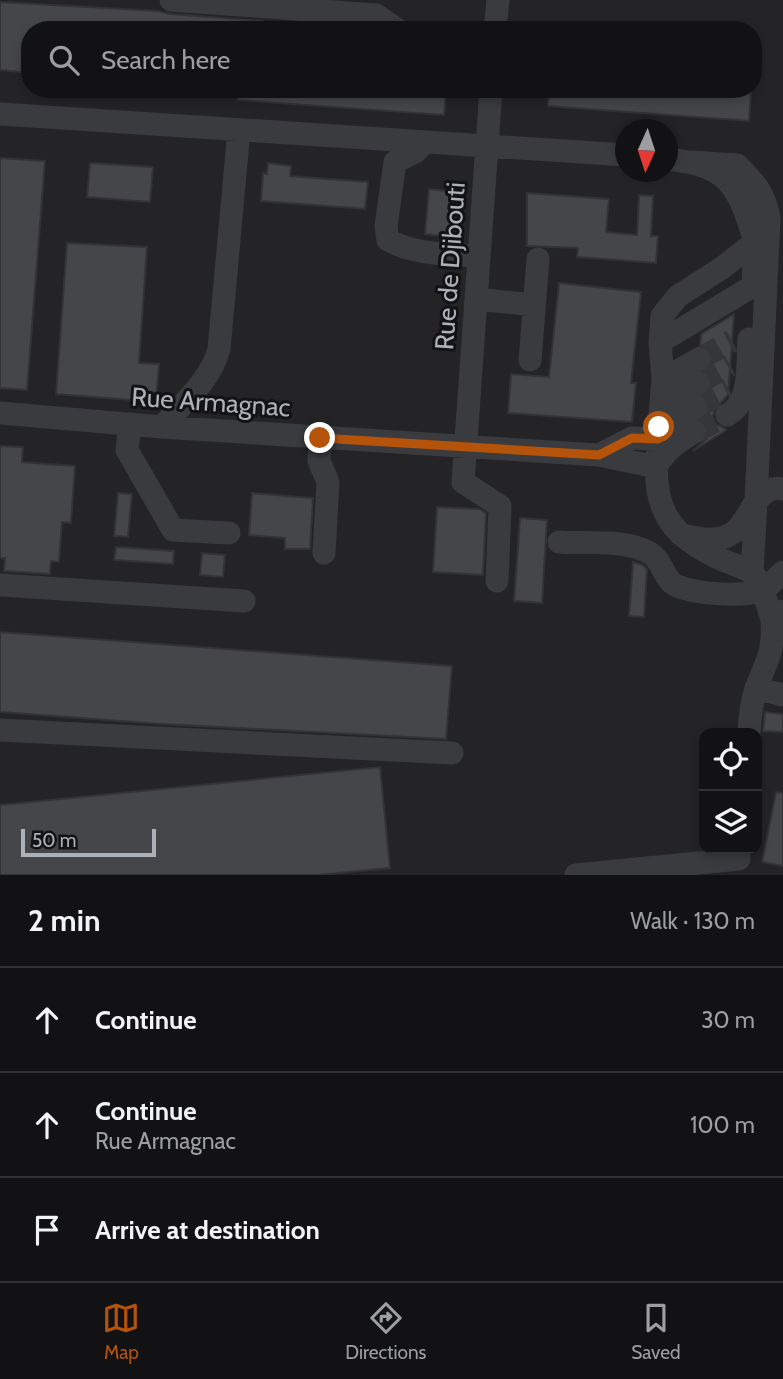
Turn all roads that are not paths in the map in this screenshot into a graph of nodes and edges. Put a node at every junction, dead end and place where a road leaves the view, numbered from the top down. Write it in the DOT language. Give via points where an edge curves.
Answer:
graph roads {
  1 [pos="171,0"];
  2 [pos="498,0"];
  3 [pos="385,21"];
  4 [pos="496,21"];
  5 [pos="490,98"];
  6 [pos="0,114"];
  7 [pos="239,130"];
  8 [pos="425,142"];
  9 [pos="487,146"];
  10 [pos="615,154"];
  11 [pos="678,160"];
  12 [pos="691,162"];
  13 [pos="776,222"];
  14 [pos="755,242"];
  15 [pos="480,256"];
  16 [pos="538,259"];
  17 [pos="753,286"];
  18 [pos="476,299"];
  19 [pos="534,305"];
  20 [pos="660,342"];
  21 [pos="699,359"];
  22 [pos="530,360"];
  23 [pos="663,379"];
  24 [pos="698,383"];
  25 [pos="661,403"];
  26 [pos="696,407"];
  27 [pos="0,413"];
  28 [pos="727,415"];
  29 [pos="130,425"];
  30 [pos="162,427"];
  31 [pos="694,432"];
  32 [pos="659,433"];
  33 [pos="320,438"];
  34 [pos="464,447"];
  35 [pos="592,455"];
  36 [pos="656,467"];
  37 [pos="783,489"];
  38 [pos="756,501"];
  39 [pos="229,533"];
  40 [pos="680,534"];
  41 [pos="559,542"];
  42 [pos="324,553"];
  43 [pos="783,572"];
  44 [pos="497,581"];
  45 [pos="757,581"];
  46 [pos="0,585"];
  47 [pos="244,601"];
  48 [pos="779,610"];
  49 [pos="756,688"];
  50 [pos="783,695"];
  51 [pos="749,728"];
  52 [pos="0,730"];
  53 [pos="452,752"];
  54 [pos="739,861"];
  55 [pos="576,875"];
  1 -- 3 [label="street" via="376,15"];
  2 -- 4 [label="street"];
  5 -- 9 [label="street, Rue de Djibouti"];
  6 -- 7 [label="street"];
  7 -- 8 [label="street"];
  7 -- 30 [label="street" via="216,363"];
  8 -- 9 [label="street"];
  8 -- 15 [label="street" via="395,162 388,240 419,251"];
  9 -- 10 [label="street"];
  9 -- 15 [label="street, Rue de Djibouti"];
  11 -- 12 [label="street"];
  12 -- 13 [label="street" via="737,165 756,184"];
  12 -- 14 [label="street" via="716,171 732,185 744,204"];
  13 -- 38 [label="street"];
  14 -- 17 [label="street"];
  14 -- 20 [label="street" via="669,305 662,316"];
  15 -- 18 [label="street, Rue de Djibouti"];
  16 -- 19 [label="street"];
  17 -- 20 [label="street"];
  17 -- 28 [label="street" via="739,361 741,404"];
  18 -- 19 [label="street"];
  18 -- 34 [label="street, Rue de Djibouti"];
  19 -- 22 [label="street"];
  20 -- 23 [label="street"];
  21 -- 23 [label="street"];
  23 -- 25 [label="street"];
  24 -- 25 [label="street"];
  25 -- 32 [label="street"];
  26 -- 32 [label="street"];
  27 -- 29 [label="street, Rue Armagnac"];
  29 -- 30 [label="street, Rue Armagnac"];
  29 -- 39 [label="street" via="127,450 173,530"];
  30 -- 33 [label="street, Rue Armagnac"];
  31 -- 36 [label="street" via="666,451"];
  32 -- 35 [label="street" via="632,438"];
  32 -- 36 [label="street"];
  33 -- 34 [label="street, Rue Armagnac"];
  33 -- 42 [label="street" via="319,461 328,482"];
  34 -- 35 [label="street, Rue Armagnac"];
  34 -- 44 [label="street, Rue de Djibouti" via="463,482 500,506"];
  35 -- 36 [label="street, Rue Armagnac"];
  36 -- 40 [label="street" via="668,522"];
  37 -- 38 [label="street" via="767,491"];
  38 -- 40 [label="street" via="732,534 713,538"];
  38 -- 45 [label="street"];
  40 -- 45 [label="street"];
  41 -- 45 [label="street" via="626,545 649,552 670,581 683,589 735,595"];
  43 -- 45 [label="street"];
  45 -- 48 [label="street"];
  46 -- 47 [label="street"];
  48 -- 49 [label="street" via="774,642"];
  49 -- 50 [label="street"];
  49 -- 51 [label="street"];
  52 -- 53 [label="street"];
  54 -- 55 [label="street"];
}
